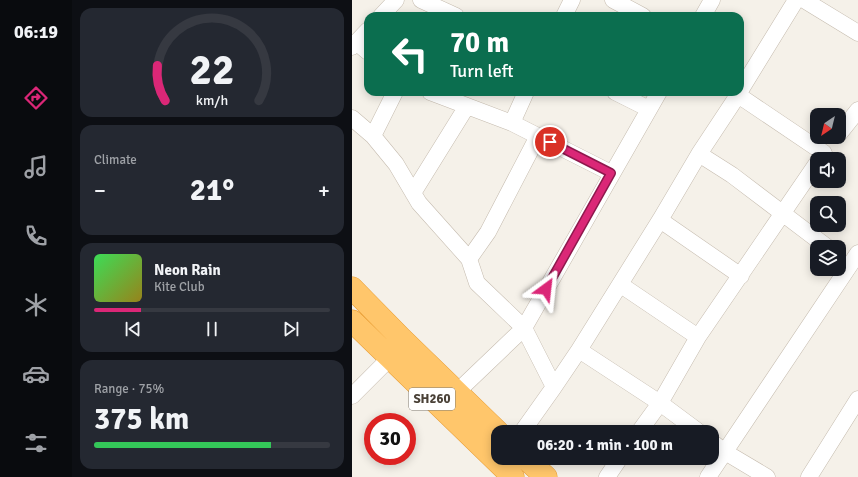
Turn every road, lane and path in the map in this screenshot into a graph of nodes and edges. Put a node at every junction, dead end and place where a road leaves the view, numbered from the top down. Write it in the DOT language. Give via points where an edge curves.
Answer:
graph roads {
  1 [pos="396,0"];
  2 [pos="422,0"];
  3 [pos="572,0"];
  4 [pos="613,0"];
  5 [pos="712,0"];
  6 [pos="796,0"];
  7 [pos="804,0"];
  8 [pos="385,12"];
  9 [pos="448,12"];
  10 [pos="566,12"];
  11 [pos="636,12"];
  12 [pos="705,12"];
  13 [pos="858,33"];
  14 [pos="364,38"];
  15 [pos="359,47"];
  16 [pos="744,85"];
  17 [pos="393,96"];
  18 [pos="441,96"];
  19 [pos="524,96"];
  20 [pos="623,96"];
  21 [pos="657,96"];
  22 [pos="737,96"];
  23 [pos="743,96"];
  24 [pos="467,106"];
  25 [pos="649,109"];
  26 [pos="858,110"];
  27 [pos="352,118"];
  28 [pos="512,123"];
  29 [pos="846,125"];
  30 [pos="373,136"];
  31 [pos="538,136"];
  32 [pos="832,144"];
  33 [pos="811,152"];
  34 [pos="825,152"];
  35 [pos="699,154"];
  36 [pos="611,173"];
  37 [pos="810,173"];
  38 [pos="413,193"];
  39 [pos="782,214"];
  40 [pos="660,220"];
  41 [pos="817,240"];
  42 [pos="469,260"];
  43 [pos="852,261"];
  44 [pos="740,276"];
  45 [pos="621,284"];
  46 [pos="352,288"];
  47 [pos="352,321"];
  48 [pos="524,328"];
  49 [pos="698,337"];
  50 [pos="579,350"];
  51 [pos="390,358"];
  52 [pos="554,387"];
  53 [pos="457,392"];
  54 [pos="352,396"];
  55 [pos="858,398"];
  56 [pos="660,403"];
  57 [pos="491,425"];
  58 [pos="527,425"];
  59 [pos="644,425"];
  60 [pos="690,425"];
  61 [pos="719,447"];
  62 [pos="726,452"];
  63 [pos="533,465"];
  64 [pos="615,465"];
  65 [pos="512,477"];
  66 [pos="546,477"];
  67 [pos="607,477"];
  68 [pos="708,477"];
  69 [pos="767,477"];
  70 [pos="809,477"];
  1 -- 8 [label="street"];
  2 -- 9 [label="street"];
  3 -- 10 [label="street"];
  4 -- 11 [label="street"];
  5 -- 12 [label="street"];
  6 -- 16 [label="street"];
  7 -- 13 [label="street"];
  14 -- 15 [label="street"];
  17 -- 30 [label="street"];
  18 -- 24 [label="street"];
  19 -- 28 [label="street"];
  20 -- 25 [label="street"];
  21 -- 25 [label="street"];
  22 -- 35 [label="street"];
  23 -- 33 [label="street"];
  24 -- 28 [label="street"];
  24 -- 38 [label="street"];
  25 -- 36 [label="street"];
  26 -- 29 [label="street"];
  27 -- 30 [label="street"];
  28 -- 31 [label="street"];
  30 -- 38 [label="street" via="396,164"];
  31 -- 36 [label="street"];
  31 -- 42 [label="street" via="488,232"];
  32 -- 34 [label="street"];
  35 -- 39 [label="street" via="732,175"];
  35 -- 40 [label="street"];
  36 -- 48 [label="street"];
  37 -- 39 [label="street"];
  38 -- 42 [label="street"];
  39 -- 41 [label="street"];
  39 -- 44 [label="street"];
  40 -- 44 [label="street"];
  40 -- 45 [label="street"];
  42 -- 48 [label="street" via="477,283"];
  43 -- 62 [label="street"];
  44 -- 49 [label="street"];
  45 -- 49 [label="street"];
  45 -- 50 [label="street"];
  46 -- 53 [label="highway, SH260"];
  47 -- 51 [label="highway, SH260"];
  48 -- 52 [label="street"];
  48 -- 53 [label="street"];
  49 -- 56 [label="street"];
  50 -- 52 [label="street"];
  50 -- 56 [label="street"];
  51 -- 54 [label="street"];
  51 -- 65 [label="highway, SH260"];
  52 -- 58 [label="street"];
  53 -- 57 [label="highway, SH260"];
  55 -- 70 [label="street"];
  56 -- 59 [label="street"];
  56 -- 60 [label="street"];
  61 -- 62 [label="street"];
  62 -- 68 [label="street"];
  62 -- 69 [label="street"];
  63 -- 66 [label="highway"];
  64 -- 67 [label="street"];
}
